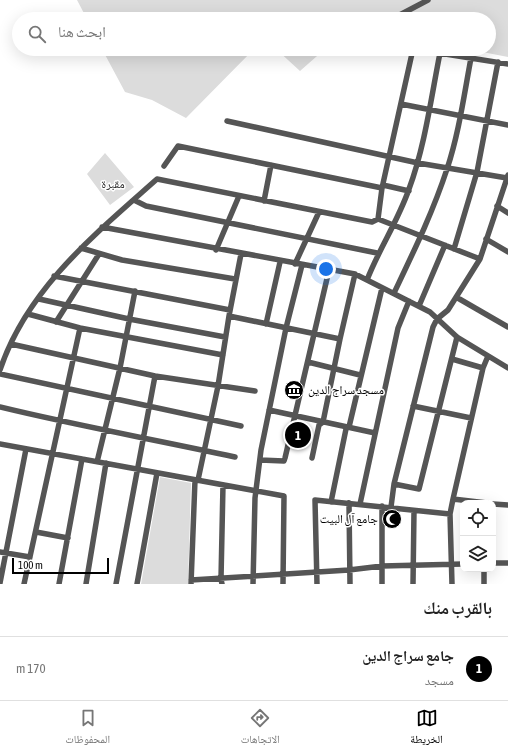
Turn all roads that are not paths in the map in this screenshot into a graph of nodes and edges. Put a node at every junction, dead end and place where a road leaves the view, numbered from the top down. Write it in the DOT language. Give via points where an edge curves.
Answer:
graph roads {
  1 [pos="428,0"];
  2 [pos="405,12"];
  3 [pos="411,56"];
  4 [pos="439,56"];
  5 [pos="459,56"];
  6 [pos="471,58"];
  7 [pos="498,62"];
  8 [pos="508,64"];
  9 [pos="401,104"];
  10 [pos="428,110"];
  11 [pos="460,115"];
  12 [pos="487,120"];
  13 [pos="227,121"];
  14 [pos="508,125"];
  15 [pos="390,156"];
  16 [pos="418,163"];
  17 [pos="271,165"];
  18 [pos="164,166"];
  19 [pos="447,168"];
  20 [pos="477,172"];
  21 [pos="508,177"];
  22 [pos="382,186"];
  23 [pos="409,191"];
  24 [pos="239,196"];
  25 [pos="134,200"];
  26 [pos="264,201"];
  27 [pos="497,206"];
  28 [pos="319,212"];
  29 [pos="508,213"];
  30 [pos="378,219"];
  31 [pos="227,222"];
  32 [pos="392,224"];
  33 [pos="102,227"];
  34 [pos="421,236"];
  35 [pos="307,238"];
  36 [pos="486,239"];
  37 [pos="445,245"];
  38 [pos="81,248"];
  39 [pos="454,249"];
  40 [pos="216,250"];
  41 [pos="508,252"];
  42 [pos="377,253"];
  43 [pos="100,254"];
  44 [pos="241,254"];
  45 [pos="480,259"];
  46 [pos="280,262"];
  47 [pos="295,264"];
  48 [pos="302,265"];
  49 [pos="329,270"];
  50 [pos="355,274"];
  51 [pos="54,276"];
  52 [pos="235,279"];
  53 [pos="366,280"];
  54 [pos="82,281"];
  55 [pos="382,288"];
  56 [pos="135,291"];
  57 [pos="394,293"];
  58 [pos="456,297"];
  59 [pos="39,299"];
  60 [pos="409,301"];
  61 [pos="67,305"];
  62 [pos="419,306"];
  63 [pos="229,313"];
  64 [pos="28,314"];
  65 [pos="129,319"];
  66 [pos="437,319"];
  67 [pos="56,322"];
  68 [pos="266,324"];
  69 [pos="508,327"];
  70 [pos="80,328"];
  71 [pos="286,328"];
  72 [pos="315,334"];
  73 [pos="125,337"];
  74 [pos="226,337"];
  75 [pos="458,337"];
  76 [pos="340,339"];
  77 [pos="11,344"];
  78 [pos="223,355"];
  79 [pos="488,356"];
  80 [pos="73,359"];
  81 [pos="452,359"];
  82 [pos="308,362"];
  83 [pos="120,368"];
  84 [pos="483,368"];
  85 [pos="508,368"];
  86 [pos="0,370"];
  87 [pos="335,370"];
  88 [pos="0,374"];
  89 [pos="155,376"];
  90 [pos="360,376"];
  91 [pos="218,386"];
  92 [pos="67,389"];
  93 [pos="255,392"];
  94 [pos="112,400"];
  95 [pos="149,406"];
  96 [pos="412,406"];
  97 [pos="0,407"];
  98 [pos="270,410"];
  99 [pos="438,411"];
  100 [pos="296,415"];
  101 [pos="471,418"];
  102 [pos="211,420"];
  103 [pos="60,421"];
  104 [pos="323,422"];
  105 [pos="241,426"];
  106 [pos="349,427"];
  107 [pos="105,430"];
  108 [pos="375,434"];
  109 [pos="142,436"];
  110 [pos="0,444"];
  111 [pos="26,449"];
  112 [pos="204,450"];
  113 [pos="53,454"];
  114 [pos="235,457"];
  115 [pos="312,458"];
  116 [pos="82,459"];
  117 [pos="260,460"];
  118 [pos="97,462"];
  119 [pos="106,463"];
  120 [pos="136,469"];
  121 [pos="158,473"];
  122 [pos="196,480"];
  123 [pos="394,484"];
  124 [pos="223,485"];
  125 [pos="256,492"];
  126 [pos="453,499"];
  127 [pos="460,500"];
  128 [pos="331,502"];
  129 [pos="350,503"];
  130 [pos="360,504"];
  131 [pos="496,504"];
  132 [pos="508,505"];
  133 [pos="382,506"];
  134 [pos="391,507"];
  135 [pos="414,511"];
  136 [pos="450,514"];
  137 [pos="36,532"];
  138 [pos="68,538"];
  139 [pos="3,552"];
  140 [pos="30,557"];
  141 [pos="496,563"];
  142 [pos="508,563"];
  143 [pos="451,564"];
  144 [pos="460,564"];
  145 [pos="413,565"];
  146 [pos="382,566"];
  147 [pos="349,570"];
  148 [pos="316,571"];
  149 [pos="484,572"];
  150 [pos="284,573"];
  151 [pos="253,575"];
  152 [pos="221,581"];
  153 [pos="191,582"];
  154 [pos="0,583"];
  155 [pos="24,584"];
  156 [pos="59,584"];
  157 [pos="86,584"];
  158 [pos="116,584"];
  159 [pos="138,584"];
  160 [pos="253,584"];
  161 [pos="284,584"];
  162 [pos="317,584"];
  163 [pos="350,584"];
  164 [pos="382,584"];
  165 [pos="413,584"];
  166 [pos="452,584"];
  167 [pos="484,584"];
  1 -- 2 [label="street"];
  3 -- 9 [label="street"];
  4 -- 10 [label="street"];
  5 -- 6 [label="street"];
  6 -- 7 [label="street"];
  6 -- 11 [label="street"];
  7 -- 8 [label="street"];
  7 -- 12 [label="street"];
  9 -- 10 [label="street"];
  9 -- 15 [label="street"];
  10 -- 11 [label="street"];
  10 -- 16 [label="street"];
  11 -- 12 [label="street"];
  11 -- 19 [label="street"];
  12 -- 14 [label="street"];
  12 -- 20 [label="street"];
  13 -- 15 [label="street"];
  15 -- 16 [label="street"];
  15 -- 22 [label="street"];
  16 -- 19 [label="street"];
  16 -- 23 [label="street"];
  17 -- 18 [label="street" via="178,146"];
  17 -- 22 [label="street"];
  17 -- 26 [label="street"];
  19 -- 20 [label="street"];
  19 -- 34 [label="street"];
  20 -- 21 [label="street"];
  20 -- 39 [label="street"];
  21 -- 27 [label="street"];
  22 -- 23 [label="street"];
  22 -- 30 [label="street"];
  23 -- 32 [label="street"];
  24 -- 25 [label="street" via="157,179"];
  24 -- 26 [label="street"];
  24 -- 31 [label="street"];
  25 -- 31 [label="street" via="146,206"];
  25 -- 33 [label="street"];
  26 -- 28 [label="street"];
  27 -- 29 [label="street"];
  27 -- 36 [label="street"];
  28 -- 30 [label="street" via="372,222"];
  28 -- 35 [label="street"];
  30 -- 32 [label="street"];
  31 -- 35 [label="street"];
  31 -- 40 [label="street"];
  32 -- 34 [label="street"];
  32 -- 42 [label="street"];
  33 -- 38 [label="street"];
  33 -- 40 [label="street"];
  34 -- 37 [label="street"];
  34 -- 57 [label="street"];
  35 -- 42 [label="street"];
  35 -- 47 [label="street"];
  36 -- 41 [label="street"];
  36 -- 45 [label="street"];
  37 -- 39 [label="street"];
  37 -- 62 [label="street"];
  38 -- 43 [label="street"];
  38 -- 51 [label="street"];
  39 -- 45 [label="street"];
  40 -- 44 [label="street"];
  42 -- 53 [label="street"];
  43 -- 52 [label="street"];
  43 -- 54 [label="street"];
  44 -- 46 [label="street"];
  44 -- 52 [label="street"];
  45 -- 58 [label="street"];
  46 -- 47 [label="street"];
  46 -- 68 [label="street"];
  47 -- 48 [label="street"];
  48 -- 49 [label="street"];
  48 -- 71 [label="street"];
  49 -- 50 [label="street"];
  49 -- 72 [label="street"];
  50 -- 53 [label="street"];
  50 -- 76 [label="street"];
  51 -- 54 [label="street"];
  51 -- 59 [label="street"];
  52 -- 63 [label="street"];
  53 -- 55 [label="street"];
  54 -- 56 [label="street"];
  54 -- 61 [label="street"];
  55 -- 57 [label="street"];
  55 -- 90 [label="street"];
  56 -- 63 [label="street"];
  56 -- 65 [label="street"];
  57 -- 60 [label="street"];
  58 -- 66 [label="street" via="448,310"];
  58 -- 69 [label="street"];
  59 -- 61 [label="street"];
  59 -- 64 [label="street"];
  60 -- 62 [label="street"];
  60 -- 108 [label="street" via="398,328"];
  61 -- 65 [label="street"];
  61 -- 67 [label="street"];
  62 -- 66 [label="street"];
  63 -- 68 [label="street"];
  63 -- 74 [label="street"];
  64 -- 67 [label="street"];
  64 -- 77 [label="street"];
  65 -- 73 [label="street"];
  65 -- 74 [label="street"];
  66 -- 75 [label="street"];
  66 -- 96 [label="street"];
  67 -- 70 [label="street"];
  68 -- 71 [label="street"];
  70 -- 73 [label="street"];
  70 -- 80 [label="street"];
  71 -- 72 [label="street"];
  71 -- 98 [label="street"];
  72 -- 76 [label="street"];
  72 -- 82 [label="street"];
  73 -- 78 [label="street"];
  73 -- 83 [label="street"];
  74 -- 78 [label="street"];
  75 -- 79 [label="street"];
  75 -- 81 [label="street"];
  76 -- 87 [label="street"];
  77 -- 80 [label="street"];
  77 -- 86 [label="street"];
  78 -- 91 [label="street"];
  79 -- 84 [label="street"];
  79 -- 85 [label="street"];
  80 -- 83 [label="street"];
  80 -- 92 [label="street"];
  81 -- 84 [label="street"];
  81 -- 99 [label="street"];
  82 -- 87 [label="street"];
  82 -- 100 [label="street"];
  83 -- 89 [label="street"];
  83 -- 94 [label="street"];
  84 -- 101 [label="street"];
  87 -- 90 [label="street"];
  87 -- 104 [label="street"];
  88 -- 92 [label="street"];
  89 -- 91 [label="street"];
  89 -- 95 [label="street"];
  90 -- 106 [label="street"];
  91 -- 93 [label="street"];
  91 -- 102 [label="street"];
  92 -- 94 [label="street"];
  92 -- 103 [label="street"];
  94 -- 95 [label="street"];
  94 -- 107 [label="street"];
  95 -- 102 [label="street"];
  95 -- 109 [label="street"];
  96 -- 99 [label="street"];
  96 -- 123 [label="street"];
  97 -- 103 [label="street"];
  98 -- 100 [label="street"];
  98 -- 117 [label="street"];
  99 -- 101 [label="street"];
  99 -- 123 [label="street" via="419,489"];
  100 -- 104 [label="street"];
  100 -- 117 [label="street" via="284,461"];
  101 -- 126 [label="street"];
  102 -- 105 [label="street"];
  102 -- 112 [label="street"];
  103 -- 107 [label="street"];
  103 -- 113 [label="street"];
  104 -- 106 [label="street"];
  104 -- 115 [label="street" via="319,425"];
  106 -- 108 [label="street"];
  106 -- 128 [label="street" via="346,429"];
  107 -- 109 [label="street"];
  107 -- 118 [label="street"];
  108 -- 130 [label="street"];
  109 -- 112 [label="street"];
  109 -- 120 [label="street"];
  110 -- 111 [label="street"];
  111 -- 113 [label="street"];
  111 -- 139 [label="street"];
  112 -- 114 [label="street"];
  112 -- 122 [label="street"];
  113 -- 116 [label="street"];
  113 -- 137 [label="street"];
  116 -- 118 [label="street"];
  116 -- 138 [label="street"];
  117 -- 125 [label="street"];
  118 -- 119 [label="street"];
  119 -- 120 [label="street"];
  119 -- 157 [label="street"];
  120 -- 121 [label="street"];
  120 -- 158 [label="street"];
  121 -- 122 [label="street"];
  121 -- 159 [label="street"];
  122 -- 124 [label="street"];
  122 -- 153 [label="street"];
  123 -- 134 [label="street"];
  124 -- 125 [label="street"];
  124 -- 152 [label="street"];
  125 -- 150 [label="street" via="284,496"];
  125 -- 151 [label="street"];
  126 -- 127 [label="street"];
  126 -- 136 [label="street"];
  128 -- 129 [label="street"];
  128 -- 148 [label="street" via="315,500"];
  129 -- 130 [label="street"];
  129 -- 147 [label="street"];
  130 -- 133 [label="street"];
  131 -- 132 [label="street"];
  133 -- 134 [label="street"];
  133 -- 146 [label="street"];
  134 -- 135 [label="street"];
  135 -- 136 [label="street"];
  135 -- 145 [label="street"];
  136 -- 143 [label="street"];
  137 -- 138 [label="street"];
  137 -- 140 [label="street"];
  138 -- 156 [label="street"];
  139 -- 140 [label="street"];
  139 -- 154 [label="street"];
  140 -- 155 [label="street"];
  141 -- 142 [label="street"];
  143 -- 144 [label="street"];
  143 -- 145 [label="street"];
  143 -- 166 [label="street"];
  145 -- 146 [label="street"];
  145 -- 165 [label="street"];
  146 -- 147 [label="street"];
  146 -- 164 [label="street"];
  147 -- 148 [label="street"];
  147 -- 163 [label="street"];
  148 -- 150 [label="street"];
  148 -- 162 [label="street"];
  149 -- 167 [label="street"];
  150 -- 151 [label="street"];
  150 -- 161 [label="street"];
  151 -- 152 [label="street"];
  151 -- 160 [label="street"];
  152 -- 153 [label="street"];
}
